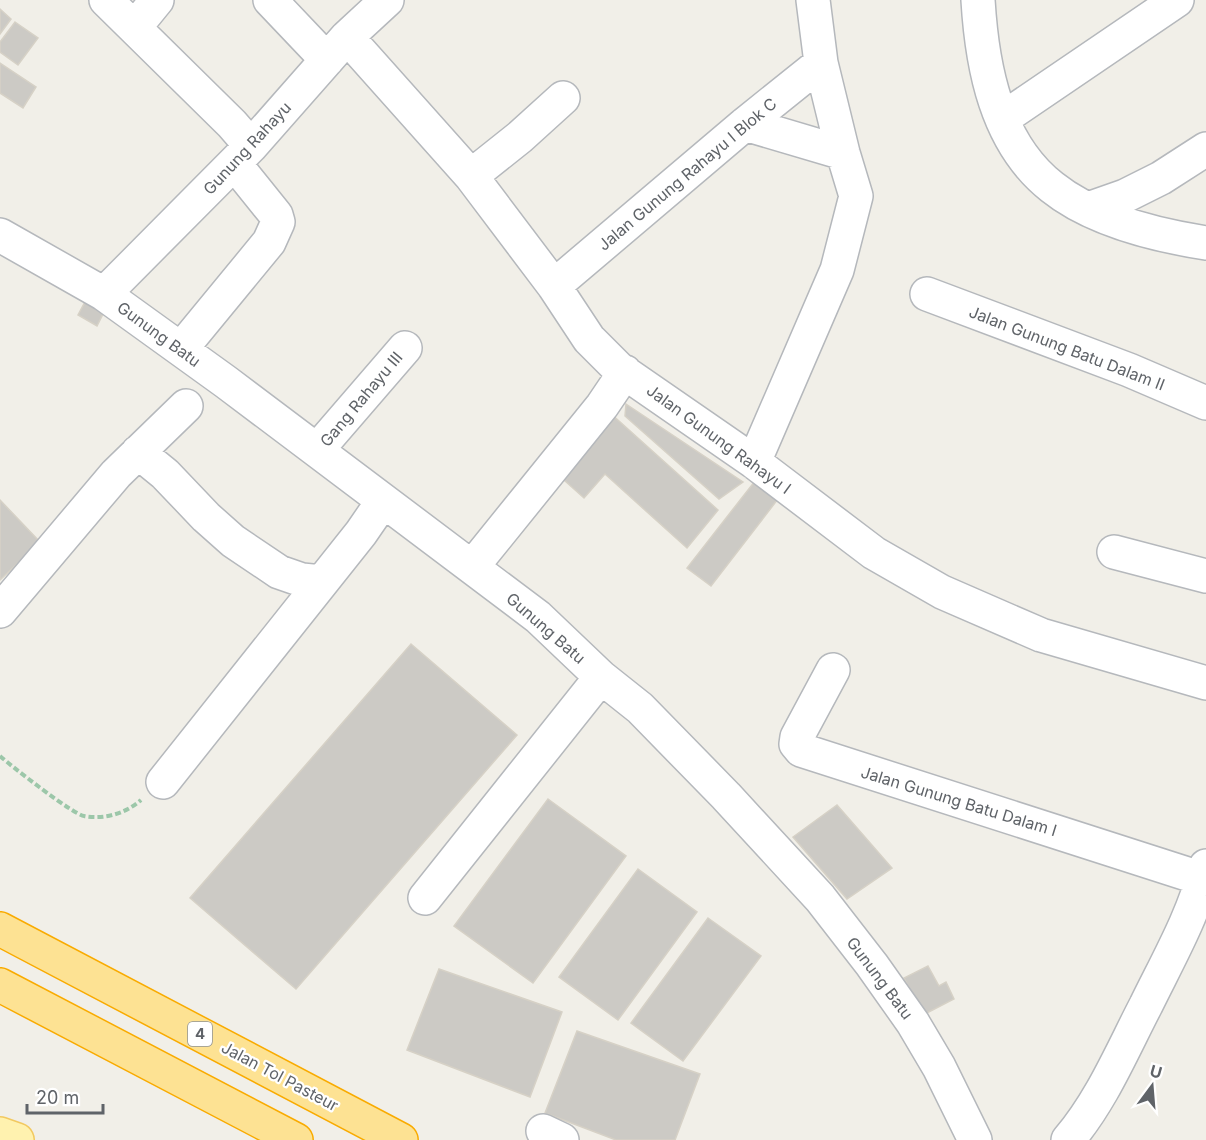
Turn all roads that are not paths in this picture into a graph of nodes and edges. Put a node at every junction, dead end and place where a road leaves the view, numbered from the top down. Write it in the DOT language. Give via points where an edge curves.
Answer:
graph roads {
  1 [pos="106,0"];
  2 [pos="157,0"];
  3 [pos="270,0"];
  4 [pos="387,0"];
  5 [pos="813,0"];
  6 [pos="978,0"];
  7 [pos="1177,0"];
  8 [pos="135,27"];
  9 [pos="337,48"];
  10 [pos="821,63"];
  11 [pos="563,98"];
  12 [pos="1002,119"];
  13 [pos="745,124"];
  14 [pos="1206,149"];
  15 [pos="843,153"];
  16 [pos="243,155"];
  17 [pos="471,176"];
  18 [pos="1161,178"];
  19 [pos="1088,209"];
  20 [pos="0,235"];
  21 [pos="1163,235"];
  22 [pos="1206,243"];
  23 [pos="554,286"];
  24 [pos="104,294"];
  25 [pos="927,294"];
  26 [pos="405,348"];
  27 [pos="181,349"];
  28 [pos="626,372"];
  29 [pos="1206,403"];
  30 [pos="186,406"];
  31 [pos="317,450"];
  32 [pos="138,452"];
  33 [pos="754,462"];
  34 [pos="383,501"];
  35 [pos="1114,552"];
  36 [pos="472,567"];
  37 [pos="1206,576"];
  38 [pos="322,582"];
  39 [pos="0,611"];
  40 [pos="833,670"];
  41 [pos="600,676"];
  42 [pos="1205,679"];
  43 [pos="163,782"];
  44 [pos="425,898"];
  45 [pos="1200,902"];
  46 [pos="0,929"];
  47 [pos="0,985"];
  48 [pos="296,1140"];
  49 [pos="401,1140"];
  50 [pos="975,1140"];
  51 [pos="1068,1140"];
  1 -- 8 [label="street"];
  2 -- 8 [label="street"];
  3 -- 9 [label="street, Jalan Gunung Rahayu I"];
  4 -- 9 [label="street, Gunung Rahayu"];
  5 -- 10 [label="street"];
  6 -- 12 [label="street" via="985,67"];
  7 -- 12 [label="street"];
  8 -- 16 [label="street" via="232,124"];
  9 -- 16 [label="street, Gunung Rahayu"];
  9 -- 17 [label="street, Jalan Gunung Rahayu I"];
  10 -- 13 [label="street, Jalan Gunung Rahayu I Blok C"];
  10 -- 15 [label="street"];
  11 -- 17 [label="street"];
  12 -- 19 [label="street" via="1026,160 1052,187"];
  13 -- 15 [label="street"];
  13 -- 23 [label="street, Jalan Gunung Rahayu I Blok C"];
  14 -- 18 [label="street"];
  15 -- 33 [label="street" via="856,196 837,270"];
  16 -- 24 [label="street, Gunung Rahayu"];
  16 -- 27 [label="street" via="278,222 269,242"];
  17 -- 23 [label="street, Jalan Gunung Rahayu I"];
  18 -- 19 [label="street"];
  18 -- 21 [label="street" via="1157,206"];
  19 -- 21 [label="street" via="1122,224"];
  20 -- 24 [label="street, Gunung Batu"];
  21 -- 22 [label="street"];
  23 -- 28 [label="street, Jalan Gunung Rahayu I" via="589,339"];
  24 -- 27 [label="street, Gunung Batu"];
  25 -- 29 [label="street, Jalan Gunung Batu Dalam II"];
  26 -- 31 [label="street, Gang Rahayu III"];
  27 -- 31 [label="street, Gunung Batu"];
  28 -- 33 [label="street, Jalan Gunung Rahayu I"];
  28 -- 36 [label="street"];
  30 -- 32 [label="street"];
  31 -- 34 [label="street, Gunung Batu"];
  32 -- 38 [label="street" via="220,529 261,560 279,572"];
  32 -- 39 [label="street"];
  33 -- 42 [label="street, Jalan Gunung Rahayu I" via="874,553 942,592 1041,635"];
  34 -- 36 [label="street, Gunung Batu"];
  34 -- 38 [label="street"];
  35 -- 37 [label="street"];
  36 -- 41 [label="street, Gunung Batu" via="538,617"];
  38 -- 43 [label="street"];
  40 -- 45 [label="street, Jalan Gunung Batu Dalam I" via="797,737 796,744 801,750"];
  41 -- 44 [label="street"];
  41 -- 50 [label="street, Gunung Batu" via="662,730 820,898 913,1023"];
  45 -- 51 [label="street" via="1118,1062"];
  46 -- 49 [label="highway, Jalan Tol Pasteur / 4"];
  47 -- 48 [label="highway"];
}
